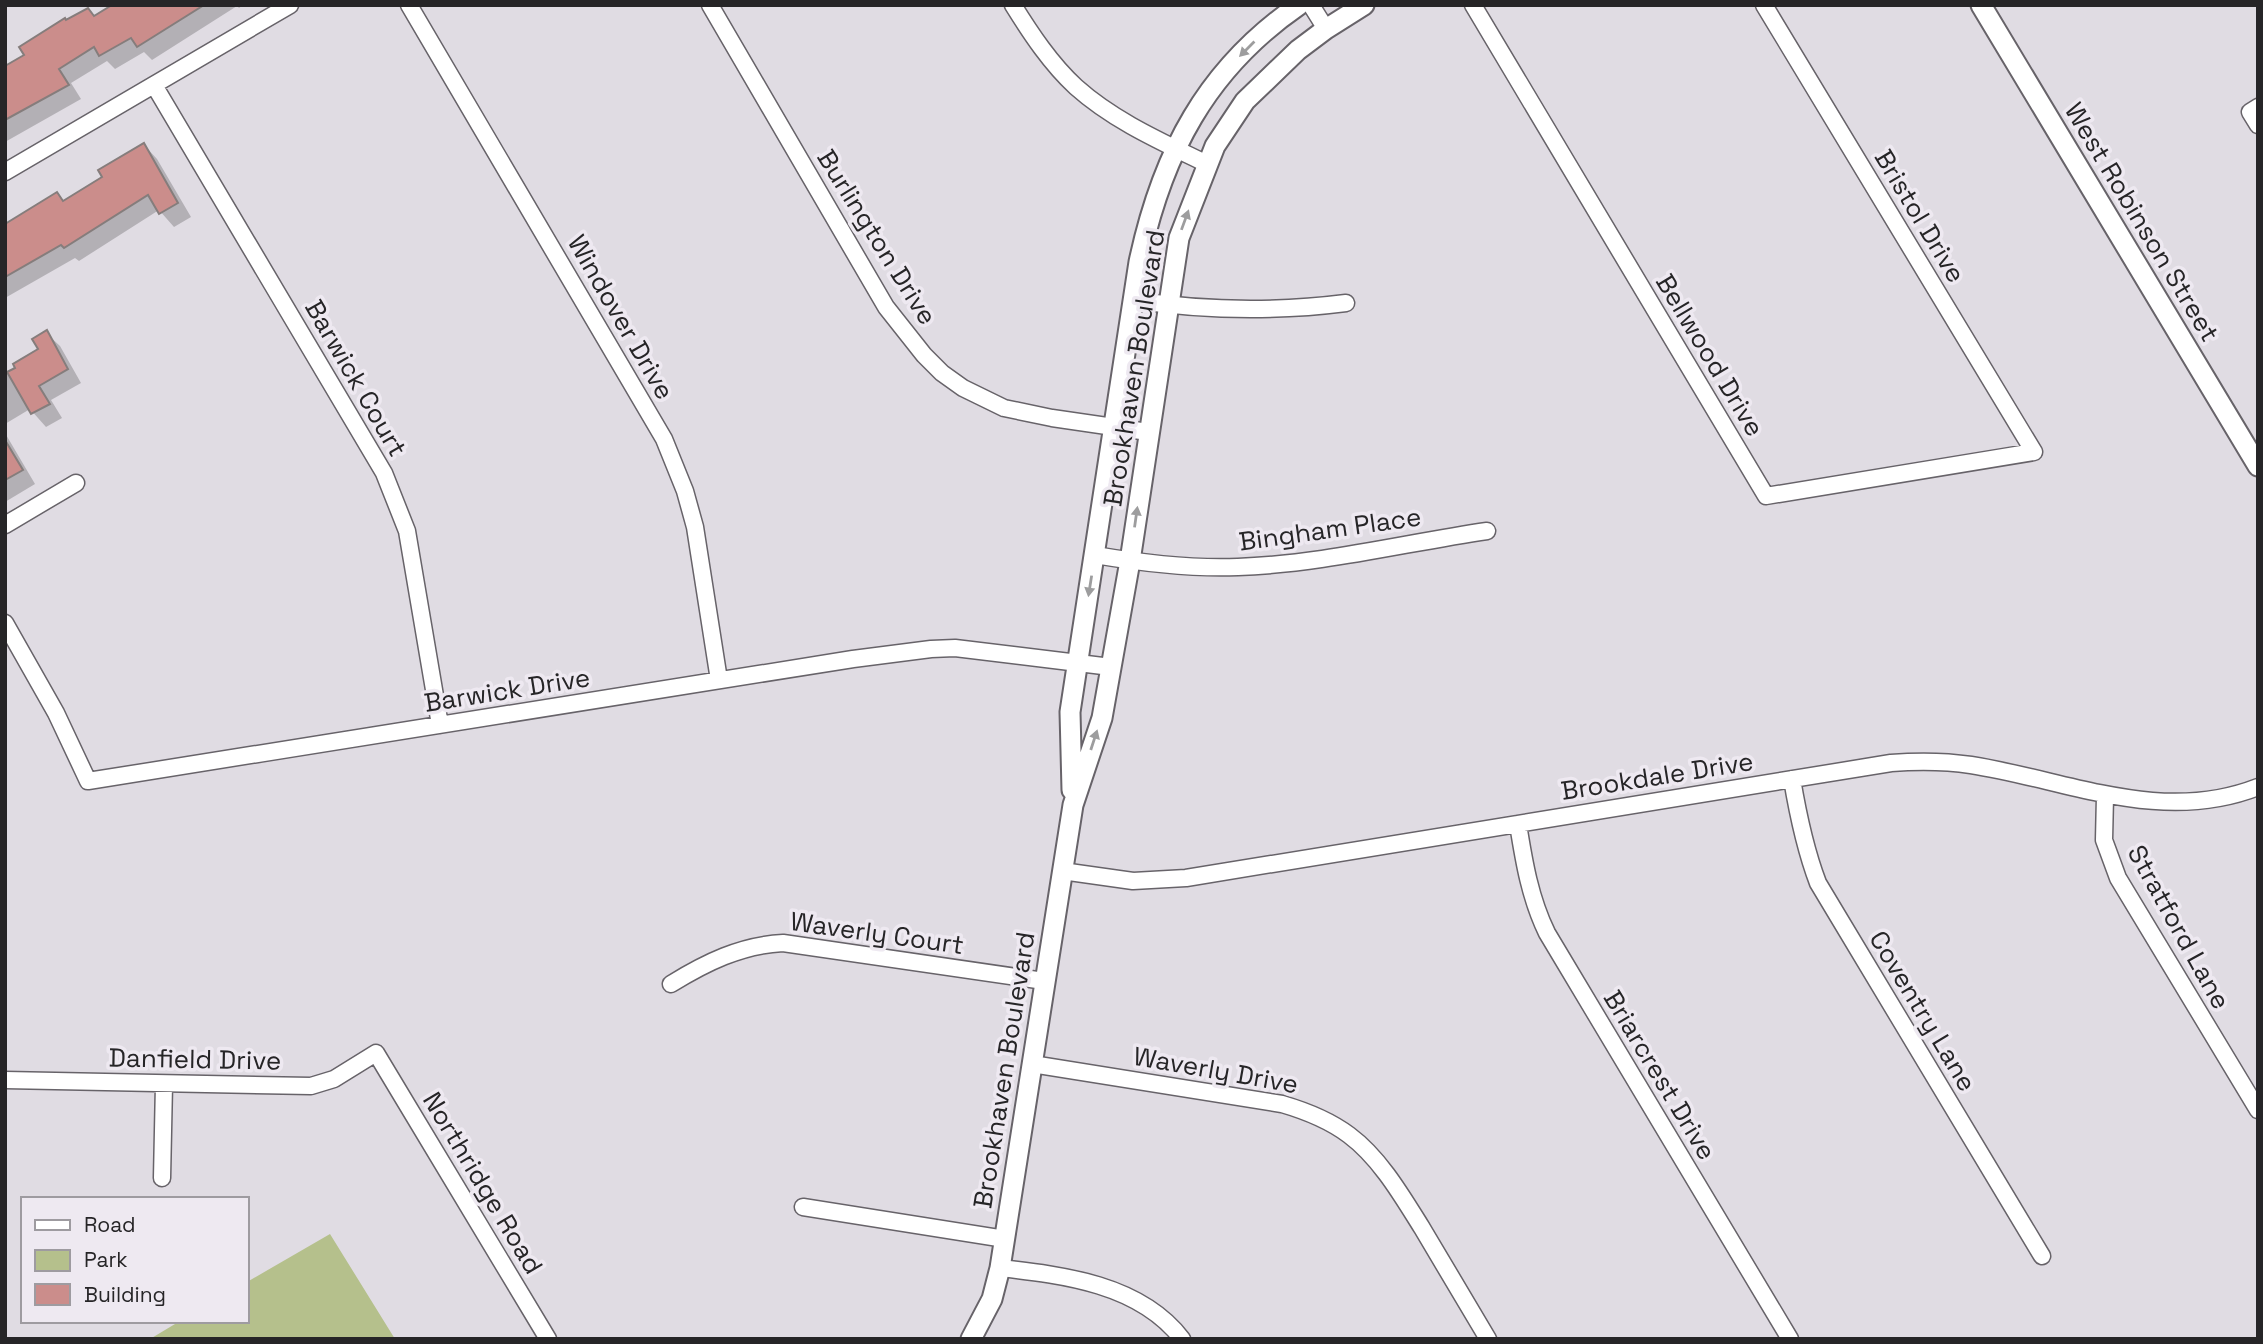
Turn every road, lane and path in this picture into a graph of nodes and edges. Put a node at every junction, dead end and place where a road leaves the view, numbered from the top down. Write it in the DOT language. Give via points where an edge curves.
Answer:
graph roads {
  1 [pos="290,5"];
  2 [pos="409,5"];
  3 [pos="710,5"];
  4 [pos="1013,5"];
  5 [pos="1299,5"];
  6 [pos="1311,5"];
  7 [pos="1364,5"];
  8 [pos="1474,5"];
  9 [pos="1764,5"];
  10 [pos="1981,5"];
  11 [pos="1326,29"];
  12 [pos="154,85"];
  13 [pos="1175,148"];
  14 [pos="1208,164"];
  15 [pos="5,172"];
  16 [pos="1133,300"];
  17 [pos="1346,303"];
  18 [pos="1168,306"];
  19 [pos="1113,427"];
  20 [pos="1148,432"];
  21 [pos="2034,452"];
  22 [pos="2258,466"];
  23 [pos="76,483"];
  24 [pos="5,525"];
  25 [pos="1487,531"];
  26 [pos="1095,555"];
  27 [pos="1130,561"];
  28 [pos="5,623"];
  29 [pos="1077,663"];
  30 [pos="1111,667"];
  31 [pos="719,680"];
  32 [pos="440,725"];
  33 [pos="1792,779"];
  34 [pos="2258,787"];
  35 [pos="2105,796"];
  36 [pos="1073,805"];
  37 [pos="1518,824"];
  38 [pos="1062,871"];
  39 [pos="1044,981"];
  40 [pos="670,984"];
  41 [pos="376,1053"];
  42 [pos="1032,1064"];
  43 [pos="5,1080"];
  44 [pos="164,1084"];
  45 [pos="2258,1110"];
  46 [pos="162,1178"];
  47 [pos="803,1207"];
  48 [pos="1005,1239"];
  49 [pos="2042,1256"];
  50 [pos="1000,1268"];
  51 [pos="548,1339"];
  52 [pos="971,1339"];
  53 [pos="1182,1339"];
  54 [pos="1488,1339"];
  55 [pos="1790,1339"];
  1 -- 12 [label="street"];
  2 -- 31 [label="street, Windover Drive" via="664,439 695,527"];
  3 -- 19 [label="street, Burlington Drive" via="881,298 924,355 963,388 1004,408"];
  4 -- 13 [label="street" via="1076,87 1117,117"];
  5 -- 13 [label="street, Brookhaven Boulevard, one-way" via="1227,69"];
  6 -- 11 [label="street"];
  7 -- 11 [label="street, Brookhaven Boulevard"];
  8 -- 21 [label="street, Bellwood Drive" via="1766,496"];
  9 -- 21 [label="street, Bristol Drive"];
  10 -- 22 [label="street, West Robinson Street"];
  11 -- 14 [label="street, Brookhaven Boulevard" via="1245,101"];
  12 -- 15 [label="street"];
  12 -- 32 [label="street, Barwick Court" via="384,473 401,510"];
  13 -- 14 [label="street"];
  13 -- 16 [label="street, Brookhaven Boulevard" via="1149,216"];
  18 -- 14 [label="street, Brookhaven Boulevard, one-way" via="1179,238"];
  16 -- 18 [label="street"];
  16 -- 19 [label="street, Brookhaven Boulevard"];
  17 -- 18 [label="street" via="1241,311"];
  18 -- 20 [label="street, Brookhaven Boulevard"];
  19 -- 20 [label="street, Burlington Drive"];
  19 -- 26 [label="street, Brookhaven Boulevard"];
  27 -- 20 [label="street, Brookhaven Boulevard, one-way"];
  23 -- 24 [label="street"];
  25 -- 27 [label="street, Bingham Place" via="1282,564 1199,567"];
  26 -- 27 [label="street, Bingham Place"];
  26 -- 29 [label="street, Brookhaven Boulevard, one-way"];
  27 -- 30 [label="street, Brookhaven Boulevard"];
  28 -- 32 [label="street, Barwick Drive" via="88,781"];
  29 -- 30 [label="street, Barwick Drive"];
  29 -- 31 [label="street, Barwick Drive" via="930,649"];
  29 -- 36 [label="street, Brookhaven Boulevard" via="1069,712"];
  36 -- 30 [label="street, Brookhaven Boulevard, one-way" via="1101,718"];
  31 -- 32 [label="street, Barwick Drive"];
  33 -- 35 [label="street, Brookdale Drive" via="1891,763 1945,762"];
  33 -- 37 [label="street, Brookdale Drive"];
  33 -- 49 [label="street, Coventry Lane" via="1818,883"];
  34 -- 35 [label="street, Brookdale Drive" via="2235,796 2189,802"];
  35 -- 45 [label="street, Stratford Lane" via="2105,840 2118,878"];
  36 -- 38 [label="street, Brookhaven Boulevard"];
  37 -- 38 [label="street, Brookdale Drive" via="1186,878 1133,881"];
  37 -- 55 [label="street, Briarcrest Drive" via="1528,883 1547,933"];
  38 -- 39 [label="street, Brookhaven Boulevard"];
  39 -- 40 [label="street, Waverly Court" via="783,943 750,947 703,964"];
  39 -- 42 [label="street, Brookhaven Boulevard"];
  41 -- 44 [label="street, Danfield Drive" via="334,1079 310,1086"];
  41 -- 51 [label="street, Northridge Road"];
  42 -- 48 [label="street, Brookhaven Boulevard"];
  42 -- 54 [label="street, Waverly Drive" via="1282,1104 1329,1123 1367,1152 1401,1195"];
  43 -- 44 [label="street, Danfield Drive"];
  44 -- 46 [label="street"];
  47 -- 48 [label="street"];
  48 -- 50 [label="street, Brookhaven Boulevard"];
  50 -- 52 [label="street, Brookhaven Boulevard" via="992,1300"];
  50 -- 53 [label="street" via="1078,1280 1123,1294 1163,1319"];
}
